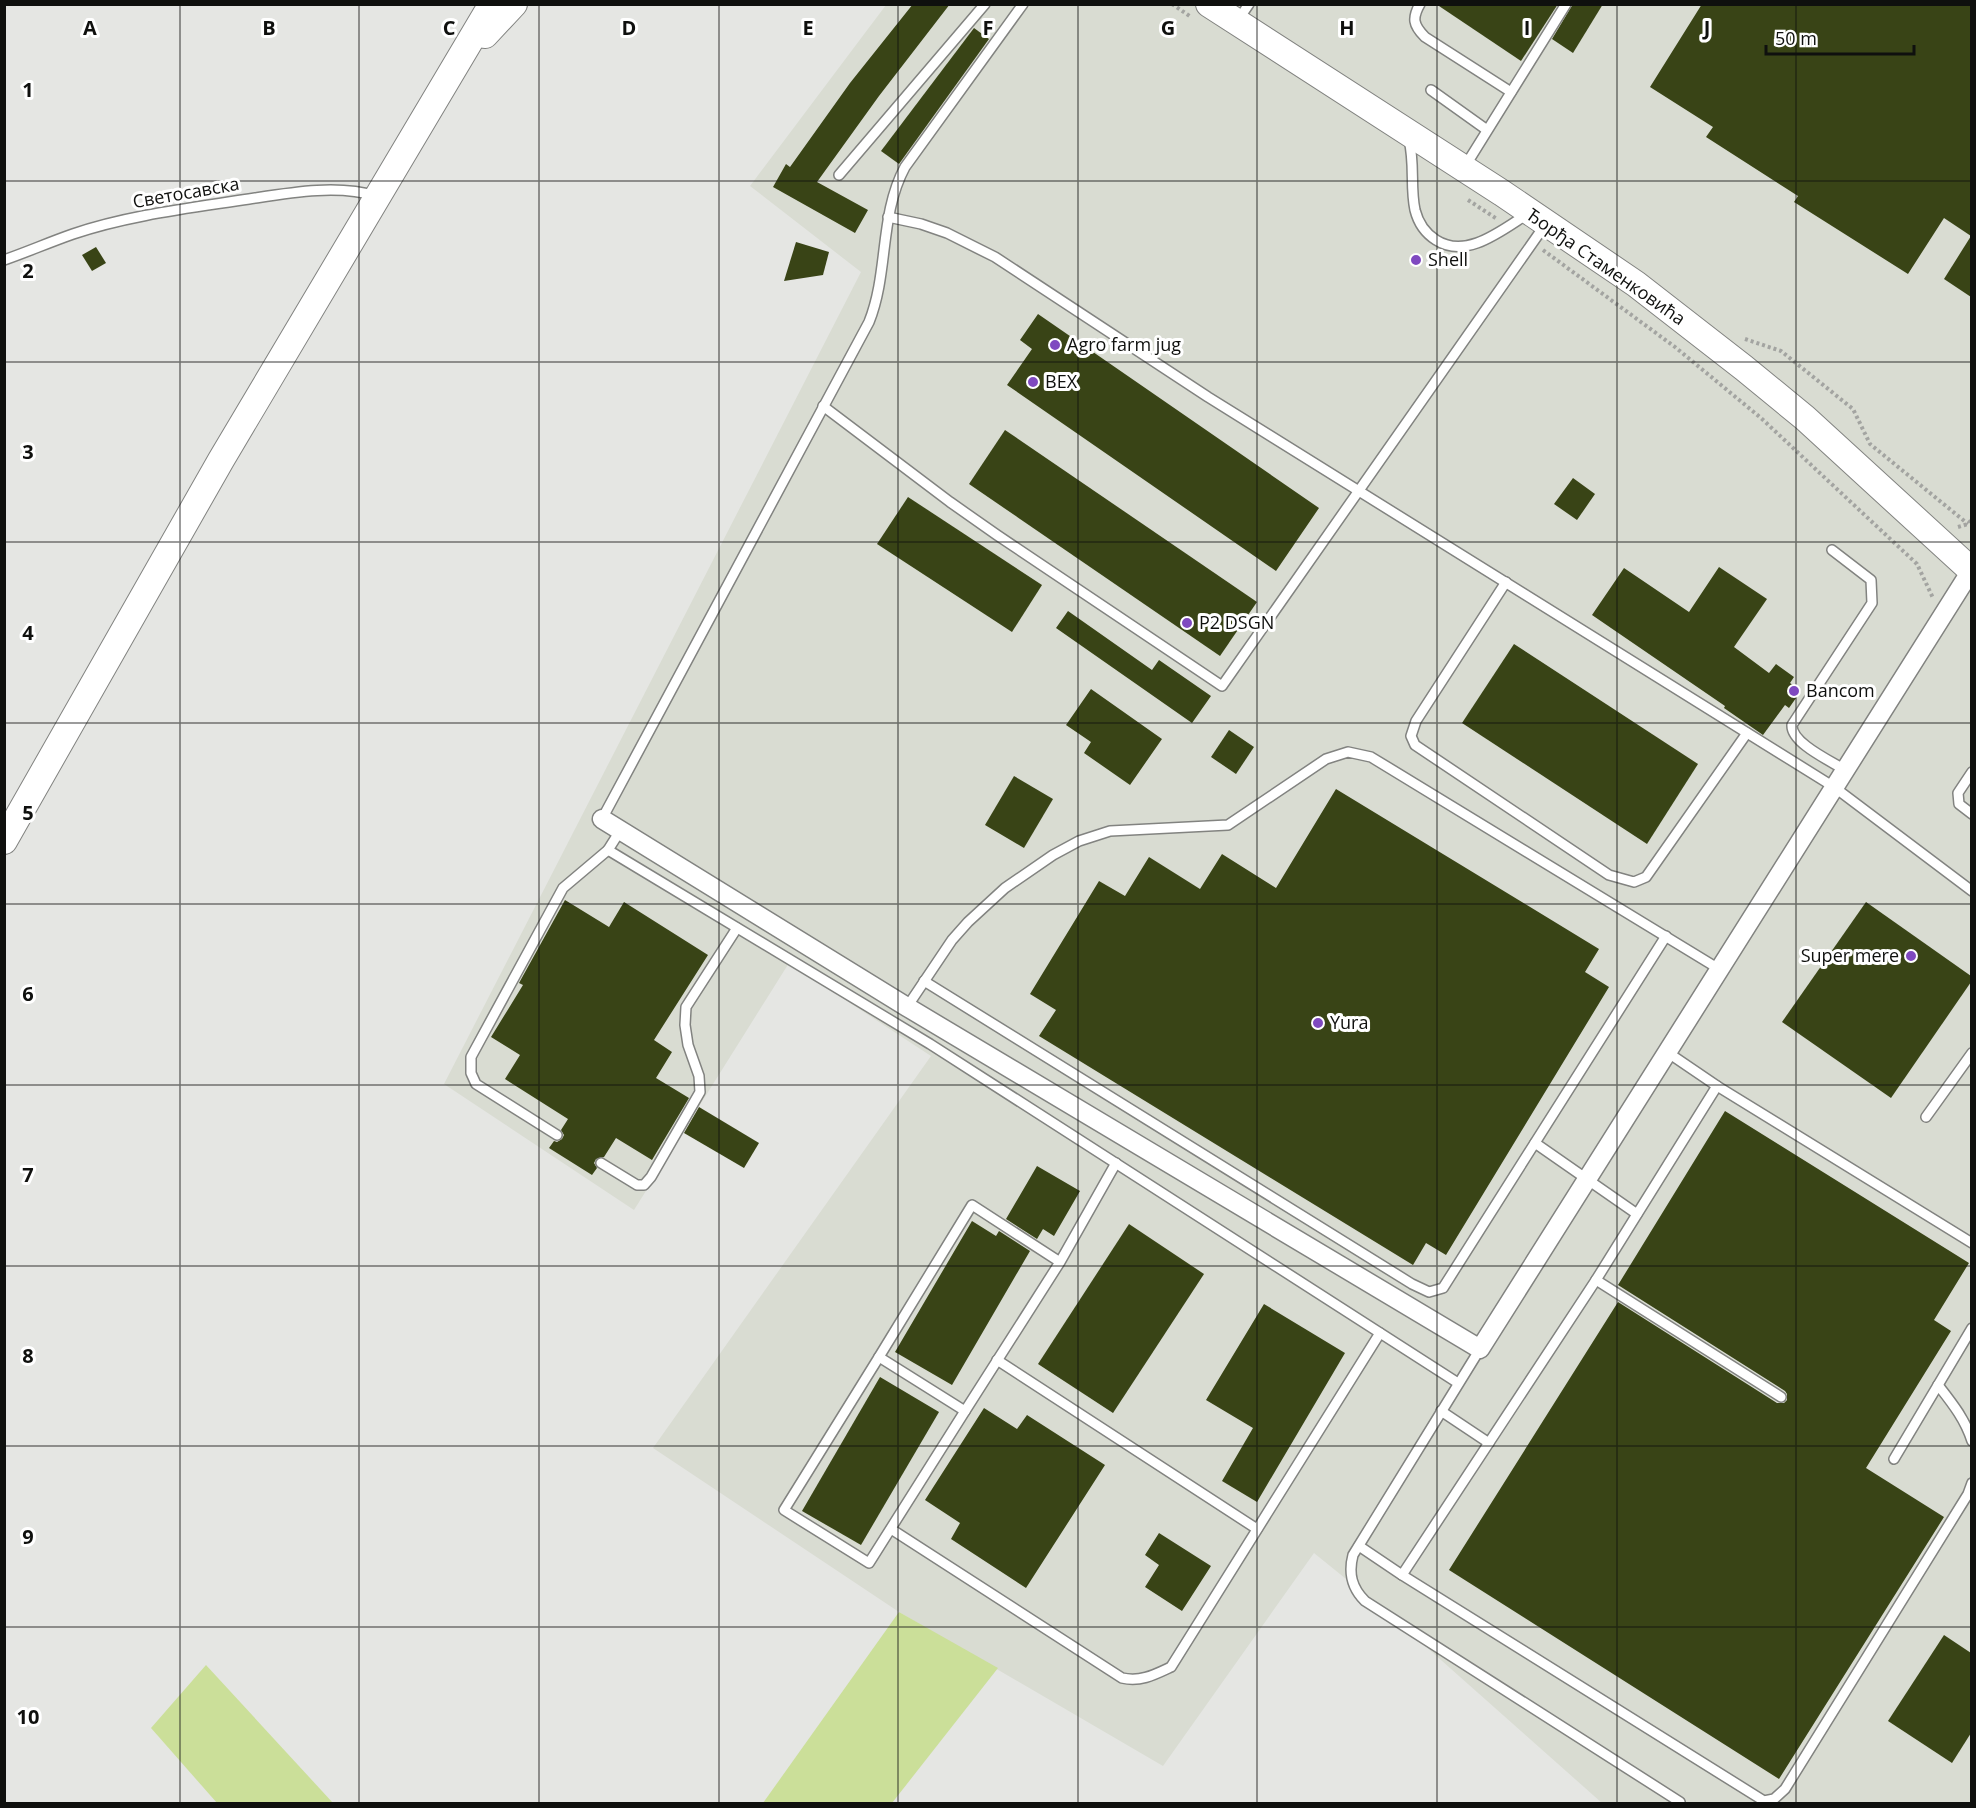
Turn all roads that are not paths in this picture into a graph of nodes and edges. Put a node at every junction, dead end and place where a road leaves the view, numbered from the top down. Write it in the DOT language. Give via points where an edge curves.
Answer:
graph roads {
  1 [pos="492,4"];
  2 [pos="514,4"];
  3 [pos="985,4"];
  4 [pos="1023,4"];
  5 [pos="1420,4"];
  6 [pos="1566,4"];
  7 [pos="1200,11"];
  8 [pos="1243,13"];
  9 [pos="456,65"];
  10 [pos="1431,90"];
  11 [pos="1510,92"];
  12 [pos="1487,130"];
  13 [pos="1407,132"];
  14 [pos="1464,169"];
  15 [pos="839,175"];
  16 [pos="378,197"];
  17 [pos="888,217"];
  18 [pos="1536,226"];
  19 [pos="4,260"];
  20 [pos="823,406"];
  21 [pos="1359,490"];
  22 [pos="1832,550"];
  23 [pos="1971,570"];
  24 [pos="1506,582"];
  25 [pos="1747,733"];
  26 [pos="1845,770"];
  27 [pos="1971,772"];
  28 [pos="1834,786"];
  29 [pos="1971,814"];
  30 [pos="602,819"];
  31 [pos="620,831"];
  32 [pos="4,841"];
  33 [pos="608,850"];
  34 [pos="1971,891"];
  35 [pos="737,928"];
  36 [pos="1666,936"];
  37 [pos="1719,969"];
  38 [pos="924,981"];
  39 [pos="907,1007"];
  40 [pos="1667,1052"];
  41 [pos="1971,1053"];
  42 [pos="1717,1086"];
  43 [pos="1926,1117"];
  44 [pos="557,1135"];
  45 [pos="1535,1143"];
  46 [pos="601,1162"];
  47 [pos="1116,1163"];
  48 [pos="1587,1179"];
  49 [pos="1637,1214"];
  50 [pos="1971,1243"];
  51 [pos="1060,1262"];
  52 [pos="1596,1280"];
  53 [pos="1971,1329"];
  54 [pos="1380,1333"];
  55 [pos="1480,1349"];
  56 [pos="879,1357"];
  57 [pos="997,1360"];
  58 [pos="1458,1383"];
  59 [pos="1938,1385"];
  60 [pos="1781,1397"];
  61 [pos="965,1411"];
  62 [pos="1441,1411"];
  63 [pos="1971,1441"];
  64 [pos="1489,1443"];
  65 [pos="1894,1459"];
  66 [pos="1971,1483"];
  67 [pos="891,1529"];
  68 [pos="1257,1529"];
  69 [pos="1359,1546"];
  70 [pos="1402,1575"];
  71 [pos="1680,1802"];
  1 -- 9 [label="main road"];
  2 -- 9 [label="main road"];
  3 -- 15 [label="lane"];
  4 -- 17 [label="lane" via="905,166"];
  5 -- 11 [label="lane" via="1415,21 1425,37"];
  6 -- 11 [label="lane"];
  7 -- 8 [label="main road, Ђорђа Стаменковића"];
  8 -- 13 [label="main road, Ђорђа Стаменковића"];
  9 -- 16 [label="main road"];
  10 -- 12 [label="lane"];
  11 -- 12 [label="lane"];
  12 -- 14 [label="lane"];
  13 -- 14 [label="main road, Ђорђа Стаменковића"];
  13 -- 18 [label="lane" via="1415,208 1431,236 1449,246 1470,246 1507,226"];
  14 -- 18 [label="main road, Ђорђа Стаменковића"];
  16 -- 19 [label="lane, Светосавска" via="346,189 272,195 175,210 75,233"];
  16 -- 32 [label="main road" via="221,460"];
  17 -- 20 [label="lane" via="876,305"];
  17 -- 21 [label="lane" via="947,233 995,257 1208,397"];
  18 -- 21 [label="lane"];
  18 -- 23 [label="main road, Ђорђа Стаменковића" via="1636,284 1744,368 1805,418"];
  20 -- 21 [label="lane" via="987,529 1222,686"];
  20 -- 30 [label="lane"];
  21 -- 24 [label="lane"];
  22 -- 26 [label="lane" via="1870,580 1872,603 1792,725 1792,731 1797,740"];
  23 -- 26 [label="street"];
  24 -- 25 [label="lane"];
  24 -- 25 [label="lane" via="1416,721 1411,736 1415,745 1609,875 1634,882 1646,877"];
  25 -- 28 [label="lane"];
  26 -- 28 [label="street"];
  27 -- 29 [label="lane" via="1958,794 1959,804"];
  28 -- 34 [label="lane"];
  28 -- 37 [label="street"];
  30 -- 31 [label="street"];
  31 -- 33 [label="lane"];
  31 -- 39 [label="street"];
  33 -- 35 [label="lane"];
  33 -- 44 [label="lane" via="563,888 471,1058 476,1084"];
  35 -- 46 [label="lane" via="687,1007 688,1045 700,1092 651,1177 644,1185 637,1185"];
  35 -- 47 [label="lane" via="930,1044"];
  36 -- 37 [label="lane"];
  36 -- 38 [label="lane" via="1371,757 1348,752 1326,759 1228,825 1110,831 1053,855 980,910 952,940"];
  36 -- 45 [label="lane"];
  37 -- 40 [label="street"];
  38 -- 39 [label="lane"];
  38 -- 45 [label="lane" via="1429,1292 1443,1288"];
  39 -- 55 [label="street"];
  40 -- 42 [label="lane"];
  40 -- 48 [label="street"];
  41 -- 43 [label="lane"];
  42 -- 49 [label="lane"];
  42 -- 50 [label="lane"];
  45 -- 48 [label="lane"];
  47 -- 51 [label="lane"];
  47 -- 54 [label="lane"];
  48 -- 49 [label="lane"];
  48 -- 55 [label="street"];
  49 -- 52 [label="lane"];
  51 -- 56 [label="lane" via="972,1205"];
  51 -- 57 [label="lane"];
  52 -- 60 [label="lane"];
  52 -- 64 [label="lane"];
  53 -- 59 [label="lane"];
  54 -- 58 [label="lane"];
  54 -- 68 [label="lane"];
  55 -- 58 [label="lane"];
  56 -- 61 [label="lane"];
  56 -- 67 [label="lane" via="784,1510 869,1563"];
  57 -- 61 [label="lane"];
  57 -- 68 [label="lane"];
  58 -- 62 [label="lane"];
  59 -- 63 [label="lane" via="1957,1410"];
  59 -- 65 [label="lane"];
  61 -- 67 [label="lane"];
  62 -- 64 [label="lane"];
  62 -- 69 [label="lane"];
  64 -- 70 [label="lane"];
  66 -- 70 [label="lane" via="1968,1494 1785,1789 1774,1799 1764,1801"];
  67 -- 68 [label="lane" via="1122,1678 1134,1681 1171,1667"];
  69 -- 70 [label="lane"];
  69 -- 71 [label="lane" via="1353,1555 1351,1576 1365,1601"];
}
